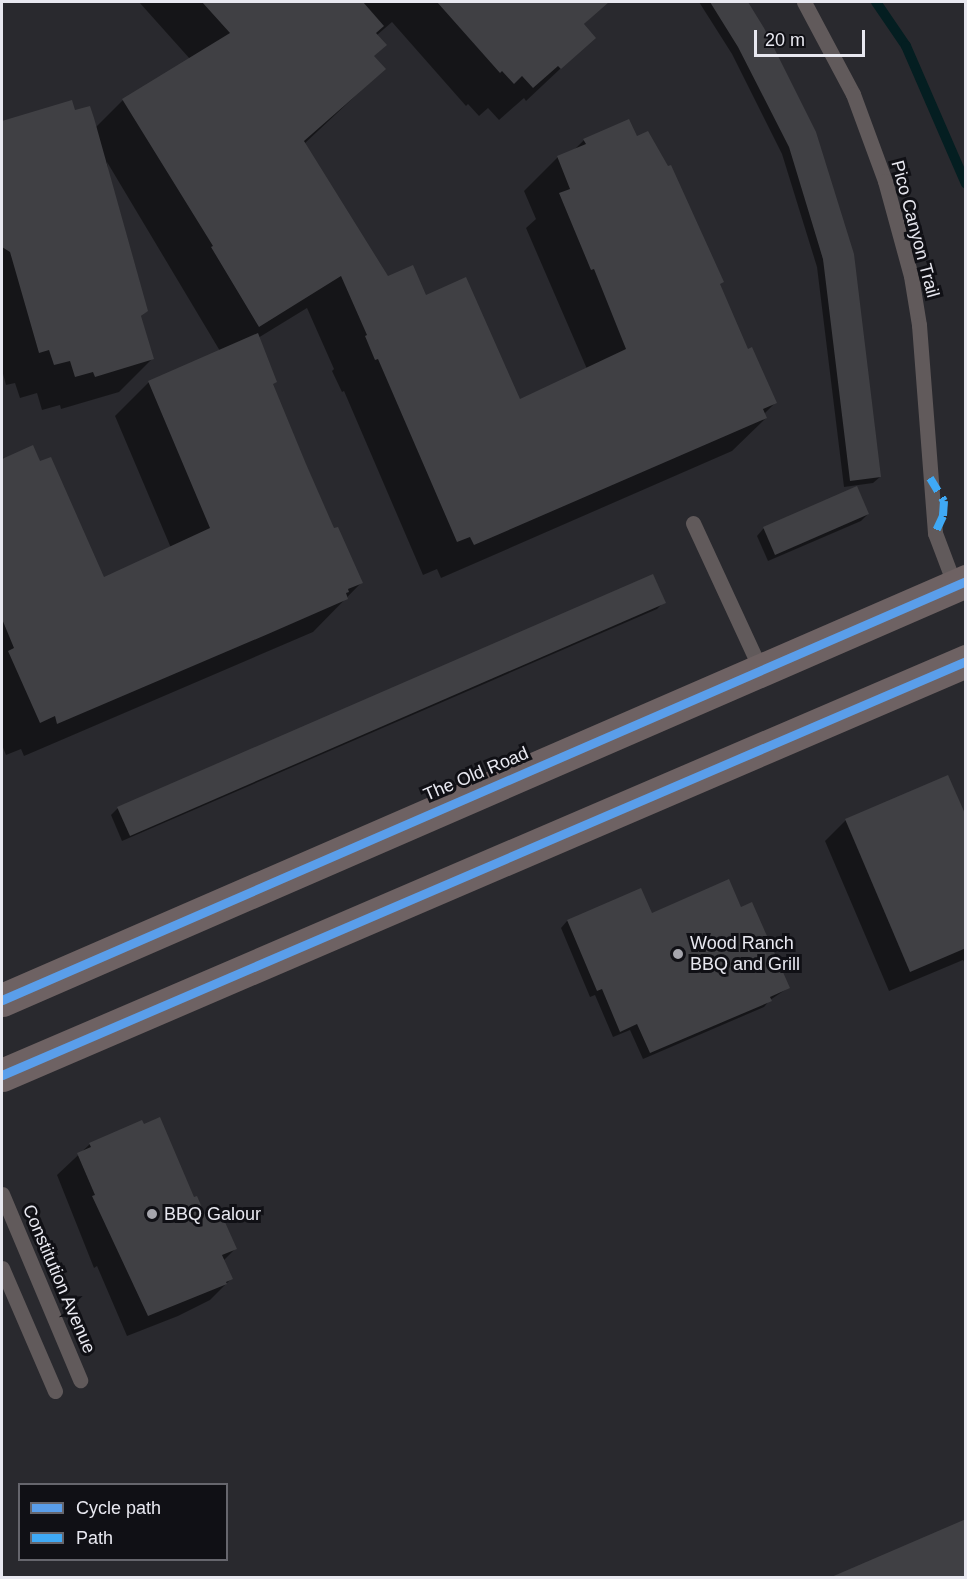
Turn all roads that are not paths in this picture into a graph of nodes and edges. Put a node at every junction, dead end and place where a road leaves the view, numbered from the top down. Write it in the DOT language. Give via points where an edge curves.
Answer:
graph roads {
  1 [pos="804,2"];
  2 [pos="693,523"];
  3 [pos="960,583"];
  4 [pos="966,661"];
  5 [pos="761,670"];
  6 [pos="2,1000"];
  7 [pos="2,1075"];
  8 [pos="2,1194"];
  9 [pos="2,1268"];
  10 [pos="80,1380"];
  11 [pos="55,1391"];
  1 -- 3 [label="lane, Pico Canyon Trail" via="853,94 885,180 911,276 919,325 934,533"];
  2 -- 5 [label="lane"];
  3 -- 5 [label="main road, The Old Road"];
  4 -- 7 [label="main road"];
  5 -- 6 [label="main road, The Old Road"];
  8 -- 10 [label="lane, Constitution Avenue"];
  9 -- 11 [label="lane"];
}
